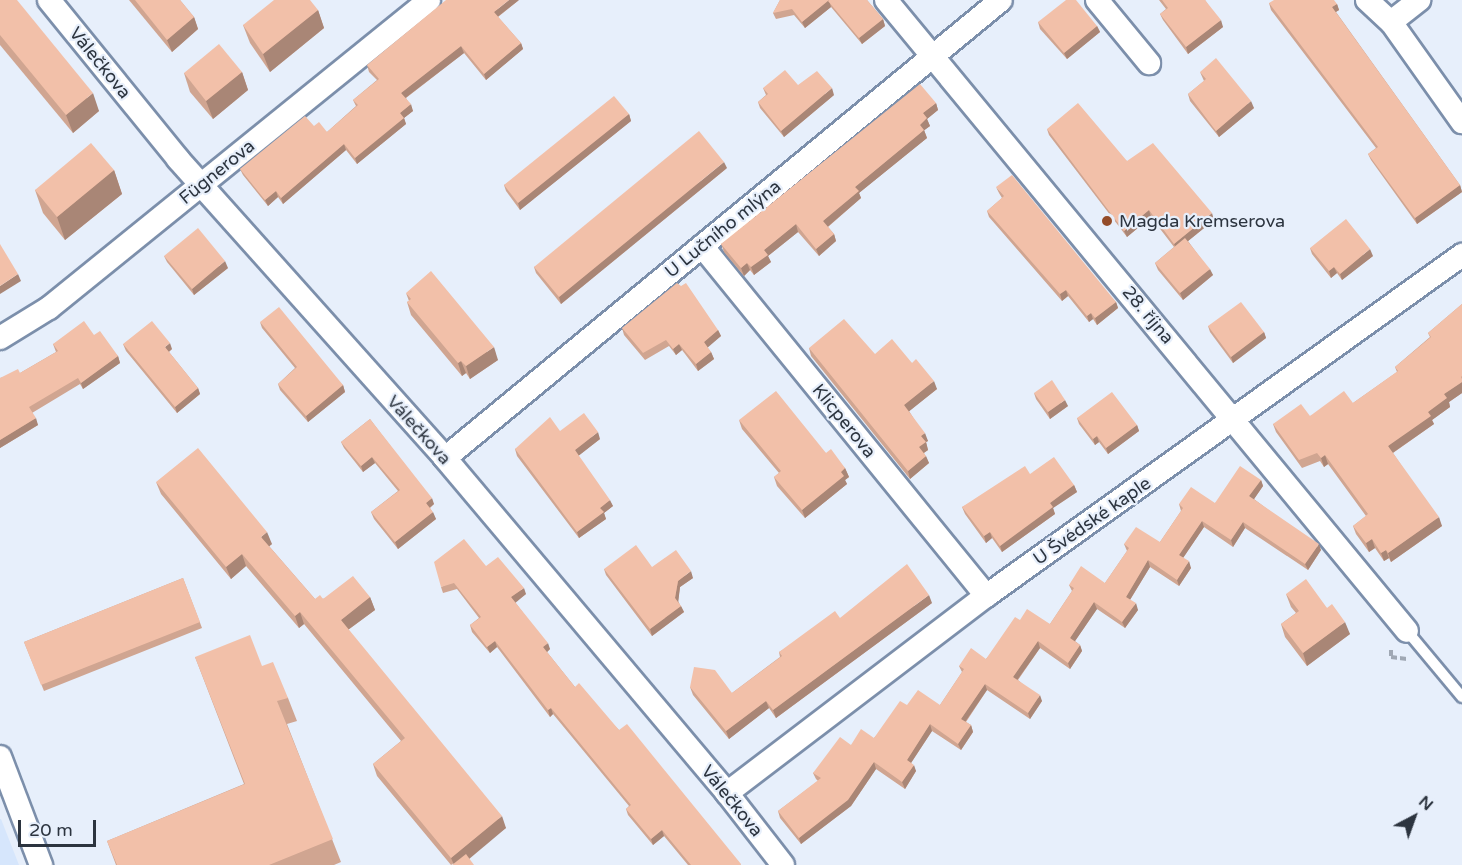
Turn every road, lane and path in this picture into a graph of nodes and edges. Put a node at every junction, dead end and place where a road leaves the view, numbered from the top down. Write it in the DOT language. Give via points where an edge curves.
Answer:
graph roads {
  1 [pos="49,0"];
  2 [pos="429,0"];
  3 [pos="886,0"];
  4 [pos="1001,0"];
  5 [pos="1097,0"];
  6 [pos="1367,0"];
  7 [pos="1419,0"];
  8 [pos="1391,22"];
  9 [pos="934,56"];
  10 [pos="1149,63"];
  11 [pos="1462,122"];
  12 [pos="202,184"];
  13 [pos="702,246"];
  14 [pos="1462,255"];
  15 [pos="0,338"];
  16 [pos="1235,420"];
  17 [pos="445,458"];
  18 [pos="986,596"];
  19 [pos="1407,631"];
  20 [pos="1462,697"];
  21 [pos="0,757"];
  22 [pos="727,793"];
  23 [pos="41,865"];
  24 [pos="783,865"];
  1 -- 12 [label="street, Válečkova"];
  2 -- 12 [label="street, Fügnerova"];
  3 -- 9 [label="street, 28. října"];
  4 -- 9 [label="street, U Lučního mlýna"];
  5 -- 10 [label="street"];
  6 -- 8 [label="street"];
  7 -- 8 [label="street"];
  8 -- 11 [label="street"];
  9 -- 13 [label="street, U Lučního mlýna"];
  9 -- 16 [label="street, 28. října"];
  12 -- 15 [label="street, Fügnerova" via="49,309"];
  12 -- 17 [label="street, Válečkova"];
  13 -- 17 [label="street, U Lučního mlýna"];
  13 -- 18 [label="street, Klicperova"];
  14 -- 16 [label="street, U Švédské kaple"];
  16 -- 18 [label="street, U Švédské kaple"];
  16 -- 19 [label="street, 28. října"];
  17 -- 22 [label="street, Válečkova"];
  18 -- 22 [label="street, U Švédské kaple"];
  19 -- 20 [label="lane"];
  21 -- 23 [label="street"];
  22 -- 24 [label="street, Válečkova"];
}
